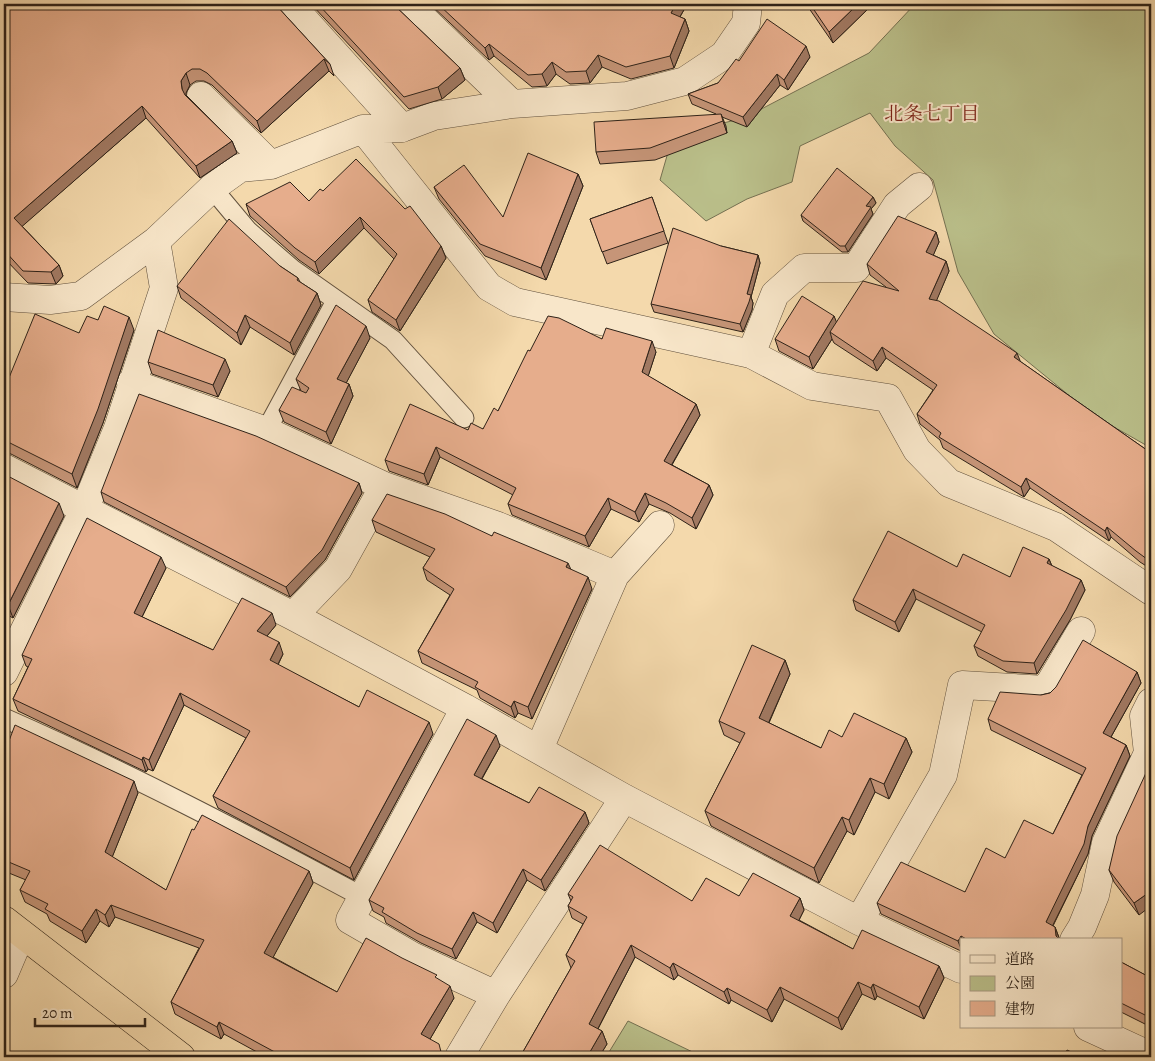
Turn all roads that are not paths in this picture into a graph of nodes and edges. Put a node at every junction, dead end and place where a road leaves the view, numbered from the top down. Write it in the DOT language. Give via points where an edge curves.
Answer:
graph roads {
  1 [pos="290,4"];
  2 [pos="408,4"];
  3 [pos="748,4"];
  4 [pos="200,96"];
  5 [pos="512,104"];
  6 [pos="402,128"];
  7 [pos="363,129"];
  8 [pos="271,165"];
  9 [pos="919,186"];
  10 [pos="212,188"];
  11 [pos="156,240"];
  12 [pos="4,297"];
  13 [pos="336,301"];
  14 [pos="751,354"];
  15 [pos="131,382"];
  16 [pos="464,418"];
  17 [pos="266,431"];
  18 [pos="4,468"];
  19 [pos="384,486"];
  20 [pos="85,508"];
  21 [pos="660,525"];
  22 [pos="615,575"];
  23 [pos="1151,591"];
  24 [pos="293,616"];
  25 [pos="13,626"];
  26 [pos="1081,631"];
  27 [pos="4,672"];
  28 [pos="1151,702"];
  29 [pos="465,708"];
  30 [pos="4,718"];
  31 [pos="539,749"];
  32 [pos="624,798"];
  33 [pos="363,897"];
  34 [pos="859,921"];
  35 [pos="13,927"];
  36 [pos="1075,938"];
  37 [pos="960,969"];
  38 [pos="4,974"];
  39 [pos="496,995"];
  40 [pos="1090,1028"];
  41 [pos="1151,1056"];
  42 [pos="180,1057"];
  43 [pos="459,1057"];
  1 -- 6 [label="street"];
  2 -- 5 [label="street"];
  3 -- 5 [label="street" via="746,23 724,55 685,81 627,96"];
  4 -- 8 [label="street"];
  5 -- 6 [label="street" via="434,116"];
  6 -- 7 [label="street"];
  7 -- 8 [label="street"];
  7 -- 14 [label="street" via="489,288 515,302"];
  8 -- 10 [label="street" via="240,168"];
  9 -- 14 [label="street" via="897,205 856,268 804,268 775,294"];
  10 -- 11 [label="street"];
  10 -- 13 [label="lane" via="248,231"];
  11 -- 12 [label="street" via="81,296 50,300"];
  11 -- 15 [label="street" via="164,288"];
  13 -- 16 [label="lane" via="393,340"];
  13 -- 17 [label="lane"];
  14 -- 23 [label="street" via="812,386 888,398 917,450 949,483 1056,527"];
  15 -- 17 [label="street"];
  15 -- 20 [label="street" via="118,428"];
  17 -- 19 [label="street"];
  18 -- 20 [label="street"];
  19 -- 22 [label="street" via="498,526"];
  19 -- 24 [label="street" via="338,569"];
  20 -- 24 [label="street"];
  20 -- 25 [label="street"];
  21 -- 22 [label="street"];
  22 -- 31 [label="street"];
  24 -- 29 [label="street"];
  25 -- 27 [label="street"];
  26 -- 34 [label="street" via="1046,690 962,685 943,775"];
  28 -- 36 [label="street" via="1144,716 1148,753 1106,843 1095,895"];
  29 -- 31 [label="street"];
  29 -- 33 [label="street"];
  30 -- 33 [label="lane" via="189,805"];
  31 -- 32 [label="street"];
  32 -- 34 [label="street"];
  32 -- 39 [label="street"];
  33 -- 39 [label="street" via="350,920 414,957"];
  34 -- 37 [label="street"];
  35 -- 38 [label="street"];
  35 -- 42 [label="highway"];
  39 -- 43 [label="street"];
  40 -- 41 [label="street"];
}
